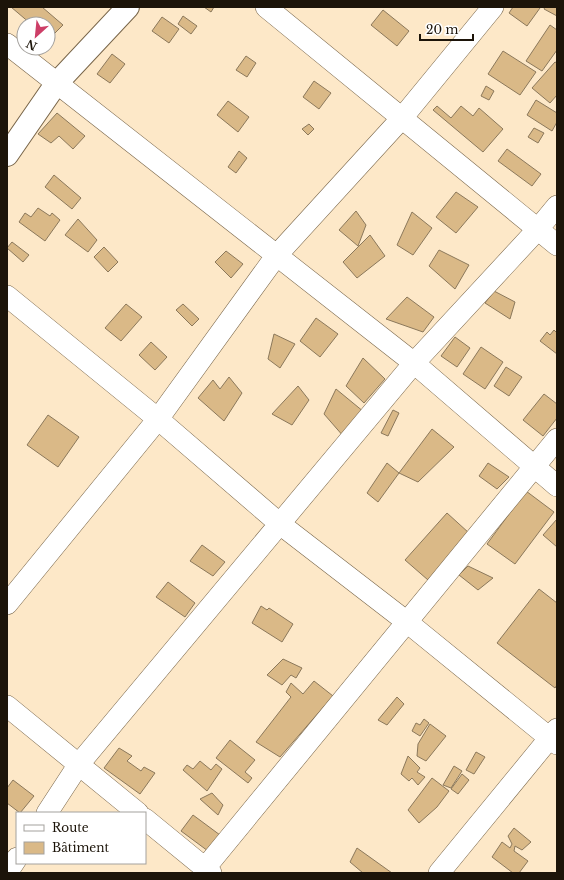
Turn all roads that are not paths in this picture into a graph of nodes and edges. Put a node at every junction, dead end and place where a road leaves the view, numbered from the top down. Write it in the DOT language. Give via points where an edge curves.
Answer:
graph roads {
  1 [pos="128,7"];
  2 [pos="266,7"];
  3 [pos="493,7"];
  4 [pos="7,44"];
  5 [pos="56,84"];
  6 [pos="402,118"];
  7 [pos="7,155"];
  8 [pos="557,206"];
  9 [pos="538,229"];
  10 [pos="557,245"];
  11 [pos="276,256"];
  12 [pos="7,296"];
  13 [pos="414,363"];
  14 [pos="158,419"];
  15 [pos="557,438"];
  16 [pos="534,466"];
  17 [pos="557,486"];
  18 [pos="280,524"];
  19 [pos="7,604"];
  20 [pos="407,622"];
  21 [pos="7,706"];
  22 [pos="555,737"];
  23 [pos="79,764"];
  24 [pos="48,812"];
  25 [pos="137,812"];
  26 [pos="146,820"];
  27 [pos="16,860"];
  28 [pos="208,871"];
  29 [pos="7,873"];
  30 [pos="440,873"];
  1 -- 5 [label="street"];
  2 -- 6 [label="street"];
  3 -- 6 [label="street"];
  4 -- 5 [label="street"];
  5 -- 7 [label="street"];
  5 -- 11 [label="street"];
  6 -- 9 [label="street"];
  6 -- 11 [label="street"];
  8 -- 9 [label="street"];
  9 -- 10 [label="street"];
  9 -- 13 [label="street"];
  11 -- 13 [label="street"];
  11 -- 14 [label="street"];
  12 -- 14 [label="street"];
  13 -- 16 [label="street"];
  13 -- 18 [label="street"];
  14 -- 18 [label="street"];
  14 -- 19 [label="street"];
  15 -- 16 [label="street"];
  16 -- 17 [label="street"];
  16 -- 20 [label="street"];
  18 -- 20 [label="street"];
  18 -- 23 [label="street"];
  20 -- 22 [label="street"];
  20 -- 28 [label="street"];
  21 -- 23 [label="street"];
  22 -- 30 [label="street"];
  23 -- 24 [label="street"];
  23 -- 25 [label="street"];
  26 -- 28 [label="street"];
  27 -- 29 [label="street"];
}
